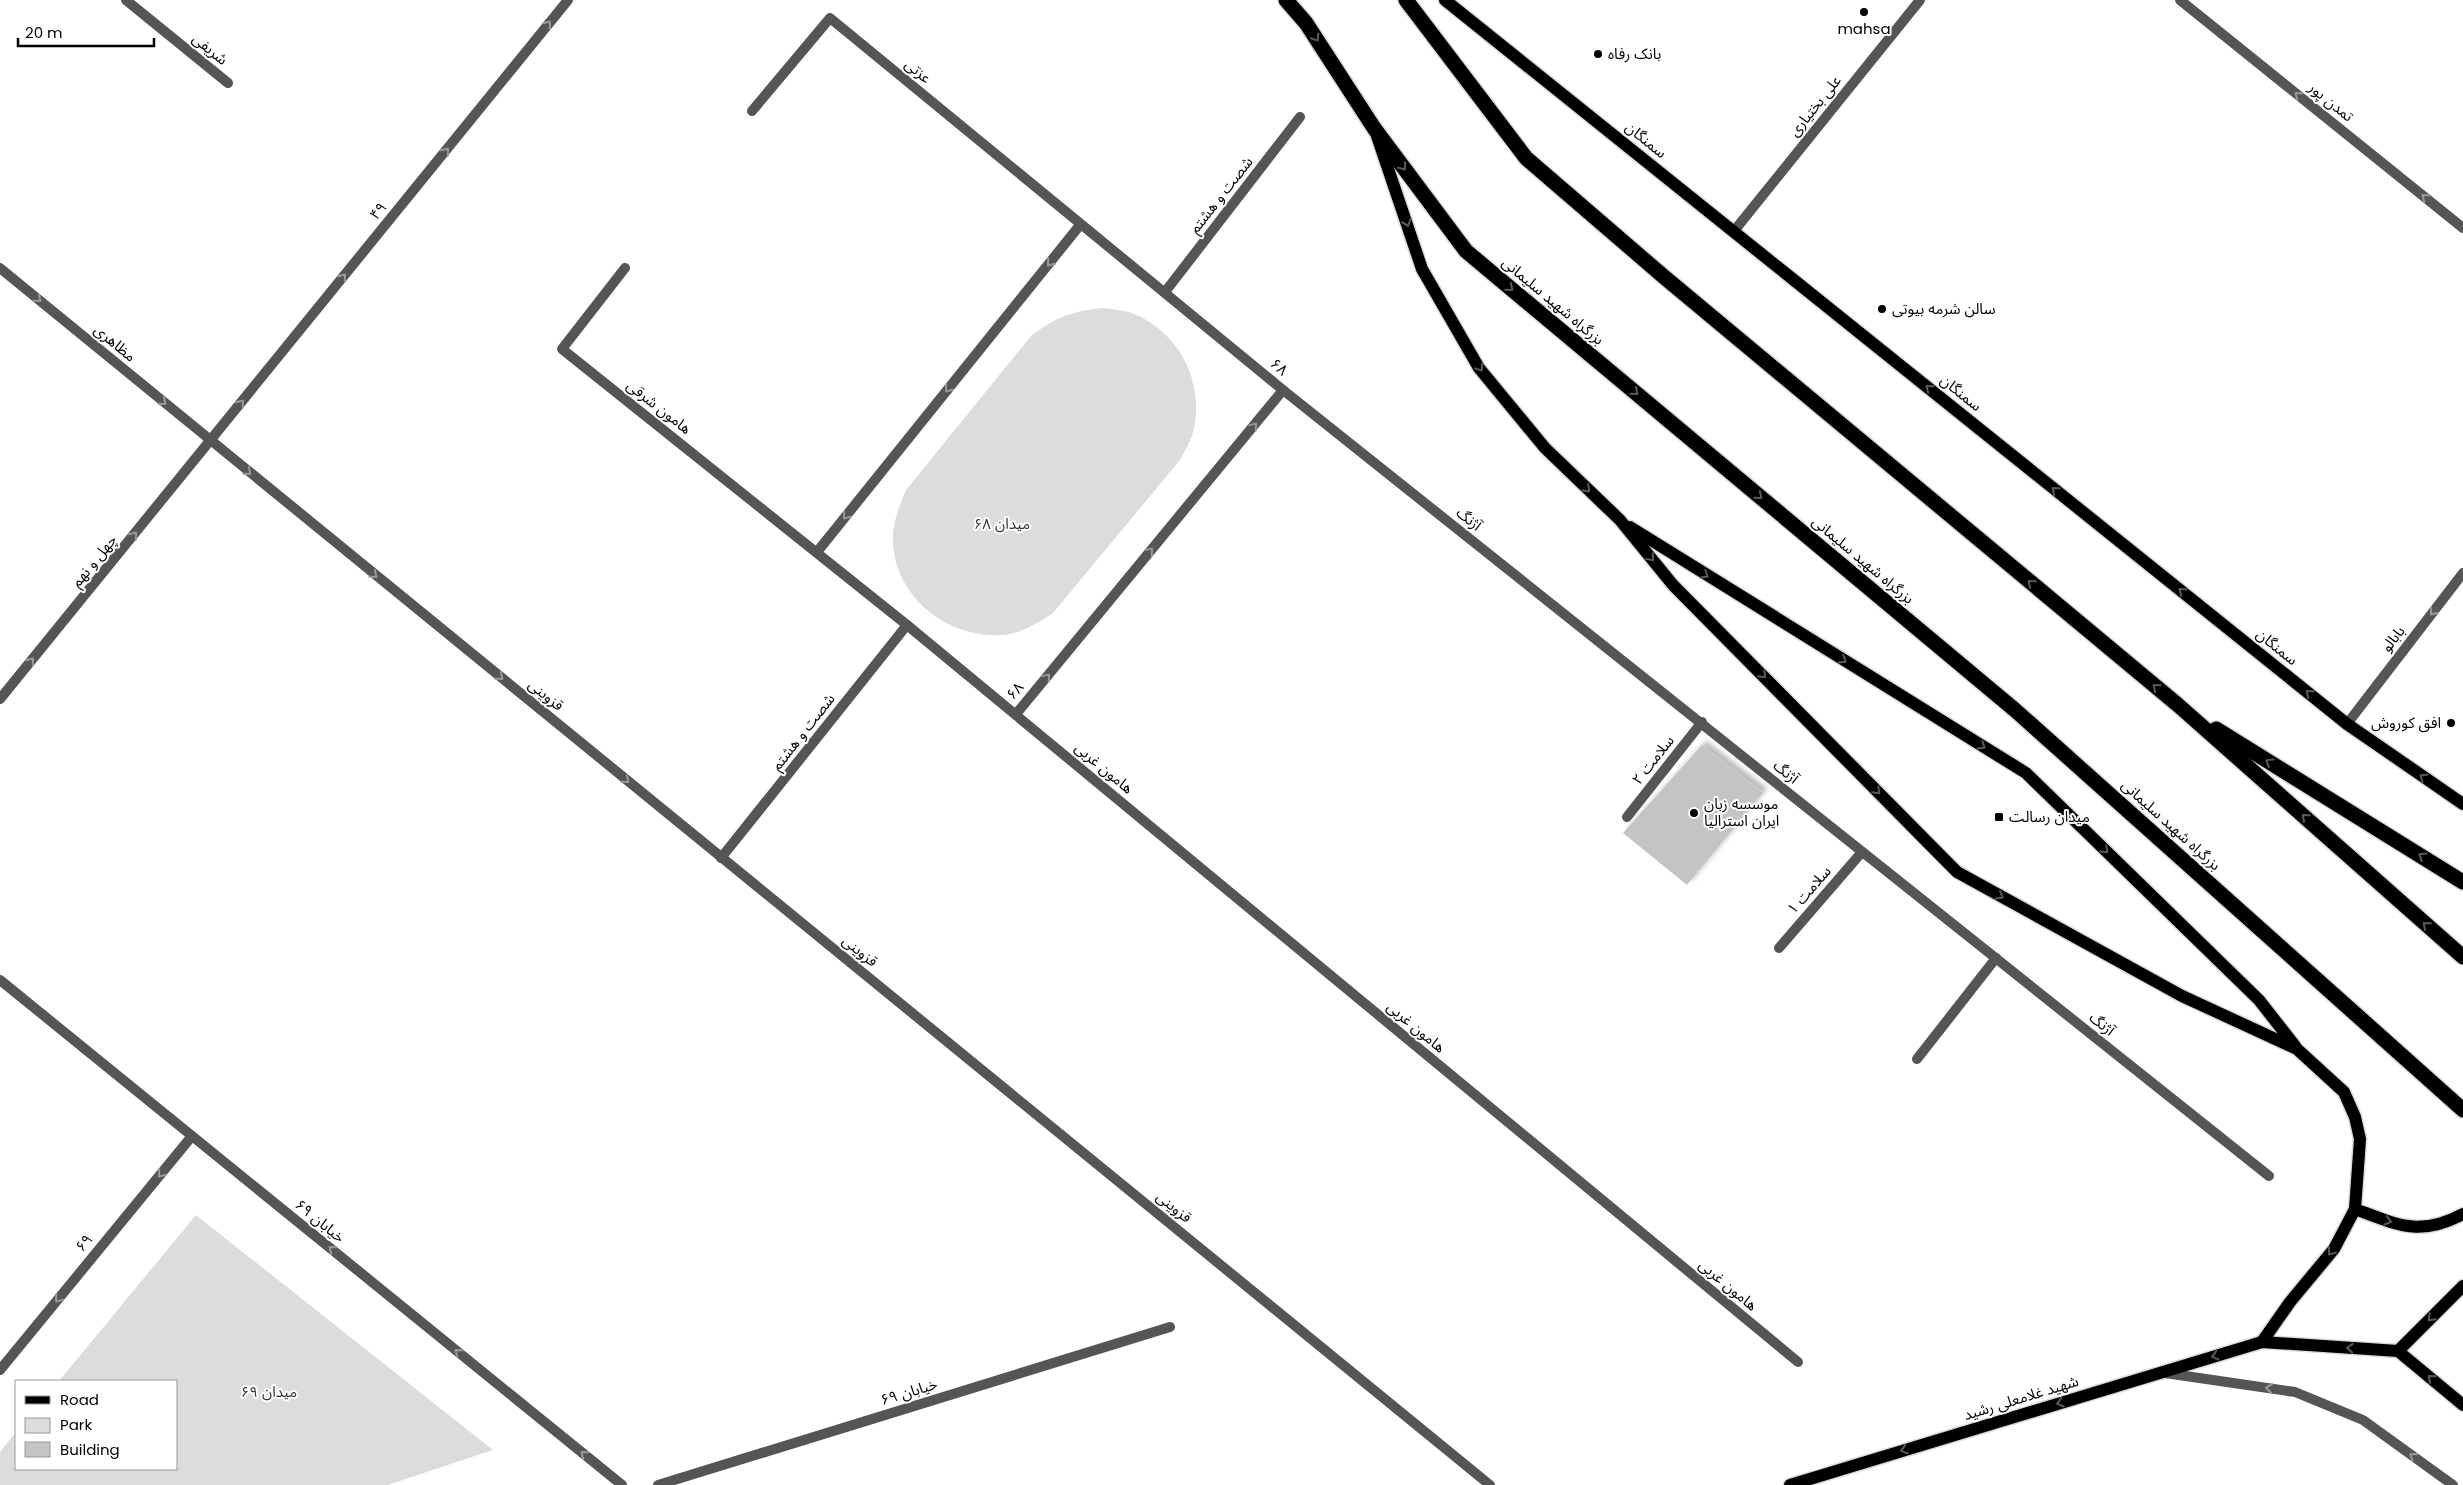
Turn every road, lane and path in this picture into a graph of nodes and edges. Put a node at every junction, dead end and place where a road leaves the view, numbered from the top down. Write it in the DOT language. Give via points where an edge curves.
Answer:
graph roads {
  1 [pos="126,0"];
  2 [pos="568,0"];
  3 [pos="1286,0"];
  4 [pos="1406,0"];
  5 [pos="1445,0"];
  6 [pos="1920,0"];
  7 [pos="2180,0"];
  8 [pos="228,83"];
  9 [pos="752,111"];
  10 [pos="1300,117"];
  11 [pos="1374,128"];
  12 [pos="1080,225"];
  13 [pos="2463,228"];
  14 [pos="1734,231"];
  15 [pos="0,268"];
  16 [pos="624,268"];
  17 [pos="1164,292"];
  18 [pos="1283,390"];
  19 [pos="210,441"];
  20 [pos="1620,520"];
  21 [pos="816,552"];
  22 [pos="2463,573"];
  23 [pos="907,625"];
  24 [pos="0,699"];
  25 [pos="2178,705"];
  26 [pos="1016,714"];
  27 [pos="1702,722"];
  28 [pos="2346,724"];
  29 [pos="2463,804"];
  30 [pos="1627,817"];
  31 [pos="1862,852"];
  32 [pos="721,858"];
  33 [pos="2463,882"];
  34 [pos="1779,948"];
  35 [pos="2463,957"];
  36 [pos="1996,958"];
  37 [pos="0,980"];
  38 [pos="2297,1049"];
  39 [pos="1917,1060"];
  40 [pos="2463,1110"];
  41 [pos="192,1136"];
  42 [pos="2269,1176"];
  43 [pos="2355,1209"];
  44 [pos="2463,1214"];
  45 [pos="2463,1286"];
  46 [pos="1170,1327"];
  47 [pos="2262,1342"];
  48 [pos="2398,1351"];
  49 [pos="1798,1362"];
  50 [pos="0,1370"];
  51 [pos="2163,1372"];
  52 [pos="2463,1405"];
  53 [pos="622,1485"];
  54 [pos="658,1485"];
  55 [pos="1490,1485"];
  56 [pos="1790,1485"];
  57 [pos="2453,1485"];
  1 -- 8 [label="street, شریفی"];
  19 -- 2 [label="street, ۴۹, one-way"];
  3 -- 11 [label="highway, بزرگراه شهید سلیمانی, one-way" via="1306,23"];
  25 -- 4 [label="highway, one-way" via="1526,158"];
  5 -- 14 [label="main road, سمنگان"];
  6 -- 14 [label="street, علی بختیاری"];
  13 -- 7 [label="street, تمدن پور, one-way"];
  9 -- 12 [label="street, عزتی" via="830,18"];
  10 -- 17 [label="street, شصت و هشتم"];
  11 -- 20 [label="main road, one-way" via="1422,269 1479,368 1545,448"];
  11 -- 40 [label="highway, بزرگراه شهید سلیمانی, one-way" via="1466,250 2015,710"];
  12 -- 17 [label="street, ۶۸"];
  12 -- 21 [label="street, one-way"];
  28 -- 14 [label="main road, سمنگان, one-way"];
  15 -- 19 [label="street, مظاهری, one-way"];
  16 -- 21 [label="street, هامون شرقی" via="562,349"];
  17 -- 18 [label="street, ۶۸"];
  26 -- 18 [label="street, ۶۸, one-way"];
  18 -- 27 [label="street, آژنگ"];
  24 -- 19 [label="street, چهل و نهم, one-way"];
  19 -- 32 [label="street, قزوینی, one-way"];
  20 -- 38 [label="main road, one-way" via="2026,773 2259,1000"];
  20 -- 38 [label="main road, one-way" via="1673,585 1957,872 2182,996"];
  21 -- 23 [label="street, ۶۸"];
  22 -- 28 [label="street, بابالو, one-way"];
  23 -- 26 [label="street, ۶۸"];
  23 -- 32 [label="street, شصت و هشتم"];
  33 -- 25 [label="highway, one-way"];
  35 -- 25 [label="highway, one-way"];
  26 -- 49 [label="street, هامون غربی"];
  27 -- 30 [label="street, سلامت ۲"];
  27 -- 31 [label="street, آژنگ"];
  29 -- 28 [label="main road, سمنگان, one-way"];
  31 -- 34 [label="street, سلامت ۱"];
  31 -- 36 [label="street, آژنگ"];
  32 -- 55 [label="street, قزوینی"];
  36 -- 39 [label="street"];
  36 -- 42 [label="street, آژنگ"];
  37 -- 41 [label="street, خیابان ۶۹"];
  38 -- 43 [label="main road" via="2344,1092 2355,1117 2360,1139"];
  41 -- 50 [label="street, ۶۹, one-way"];
  53 -- 41 [label="street, خیابان ۶۹, one-way"];
  43 -- 44 [label="main road, one-way" via="2388,1222 2421,1228 2448,1222"];
  43 -- 47 [label="main road, one-way" via="2334,1249"];
  45 -- 48 [label="main road, one-way"];
  46 -- 54 [label="street, خیابان ۶۹"];
  48 -- 47 [label="main road, شهید غلامعلی رشید, one-way"];
  47 -- 51 [label="main road, شهید غلامعلی رشید, one-way"];
  52 -- 48 [label="main road, one-way"];
  51 -- 56 [label="main road, شهید غلامعلی رشید, one-way"];
  57 -- 51 [label="street, one-way" via="2363,1420 2295,1392"];
}
